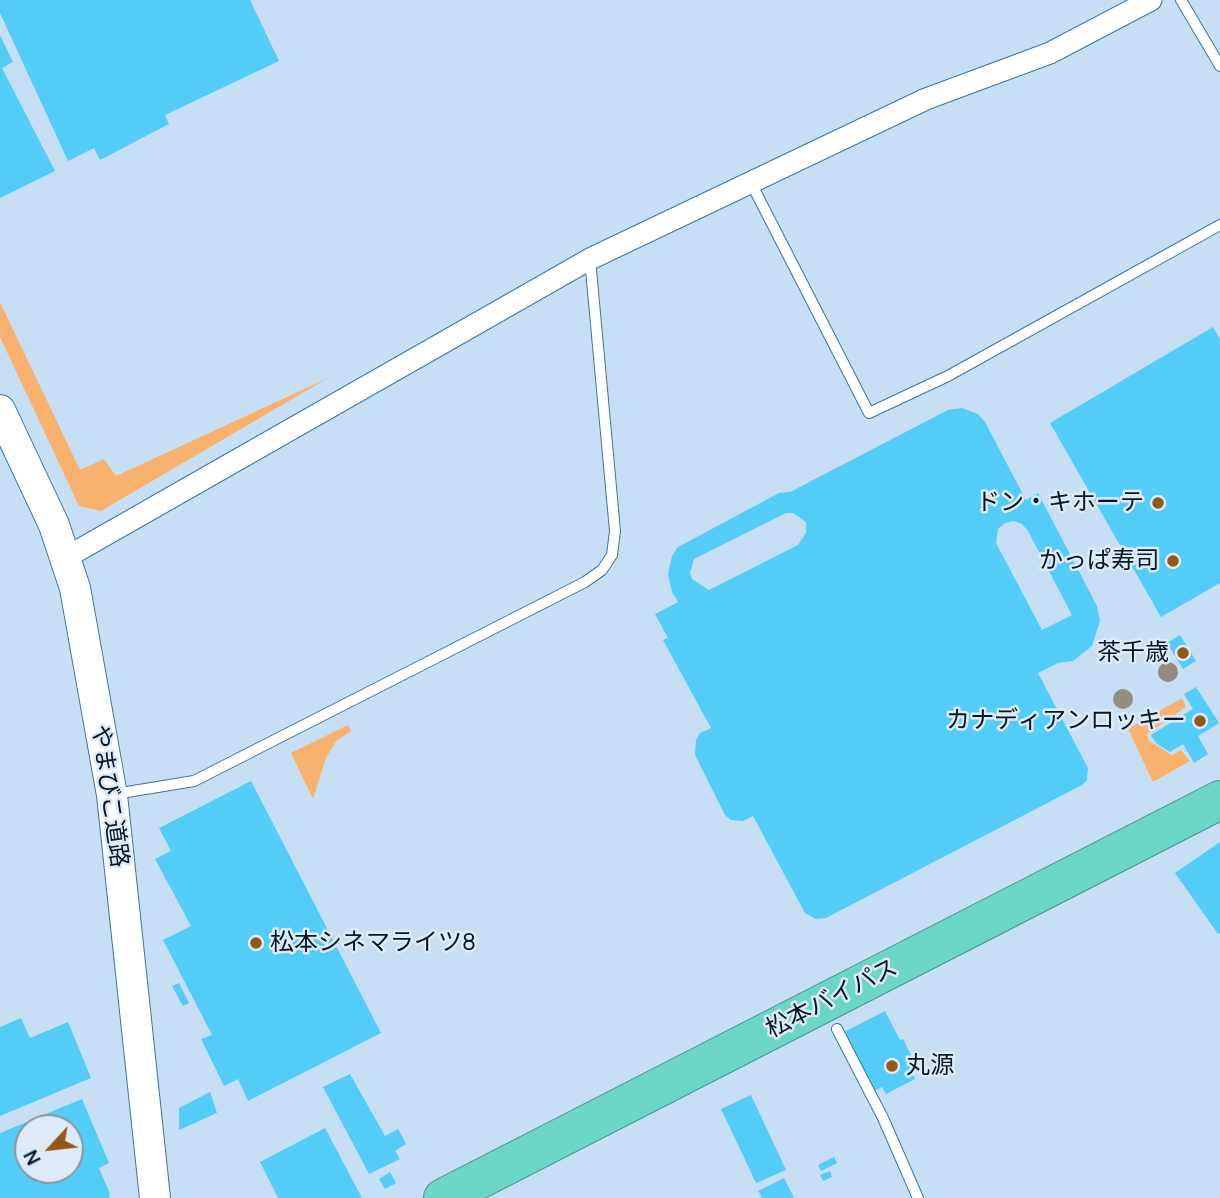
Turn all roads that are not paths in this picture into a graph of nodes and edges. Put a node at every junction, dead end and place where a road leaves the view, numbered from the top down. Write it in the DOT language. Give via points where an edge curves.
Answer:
graph roads {
  1 [pos="1152,0"];
  2 [pos="1181,0"];
  3 [pos="1220,66"];
  4 [pos="751,183"];
  5 [pos="1220,225"];
  6 [pos="590,259"];
  7 [pos="0,410"];
  8 [pos="65,558"];
  9 [pos="112,795"];
  10 [pos="1220,800"];
  11 [pos="837,1029"];
  12 [pos="155,1198"];
  13 [pos="443,1198"];
  14 [pos="918,1198"];
  1 -- 4 [label="street" via="1050,53 926,99"];
  2 -- 3 [label="lane"];
  4 -- 5 [label="lane" via="869,413 948,376"];
  4 -- 6 [label="street"];
  6 -- 8 [label="street"];
  6 -- 9 [label="lane" via="615,530 612,555 602,570 194,781"];
  7 -- 8 [label="street, やまびこ道路"];
  8 -- 9 [label="street, やまびこ道路" via="75,588"];
  9 -- 12 [label="street, やまびこ道路"];
  10 -- 13 [label="highway, 松本バイパス"];
  11 -- 14 [label="lane"];
}
